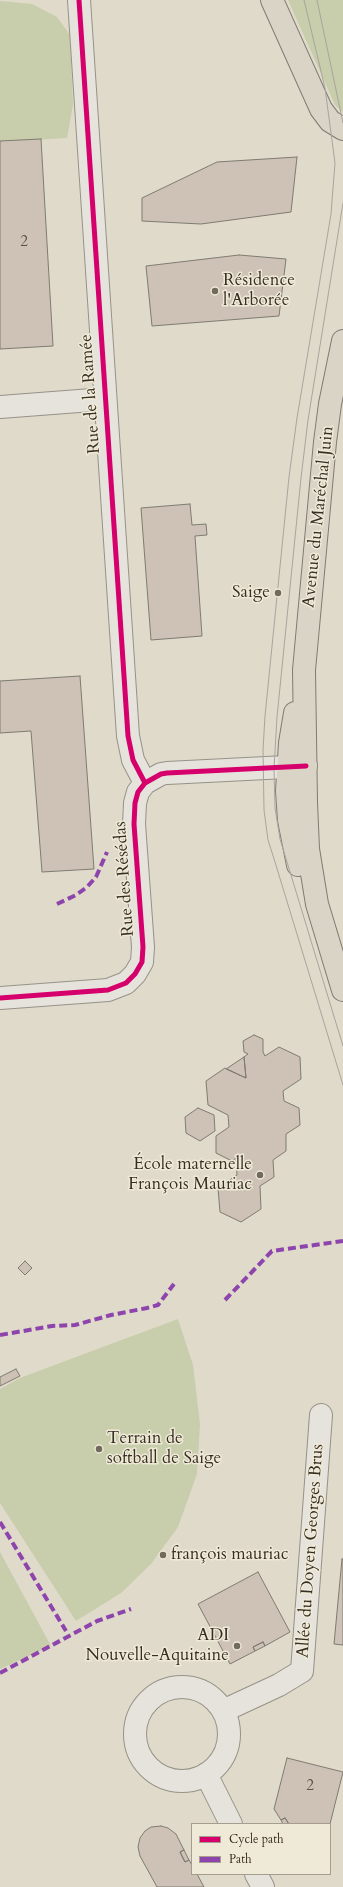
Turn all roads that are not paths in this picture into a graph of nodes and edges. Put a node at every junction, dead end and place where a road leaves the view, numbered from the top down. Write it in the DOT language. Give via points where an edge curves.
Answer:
graph roads {
  1 [pos="79,0"];
  2 [pos="272,0"];
  3 [pos="343,129"];
  4 [pos="343,341"];
  5 [pos="105,399"];
  6 [pos="0,406"];
  7 [pos="297,767"];
  8 [pos="145,783"];
  9 [pos="341,977"];
  10 [pos="0,998"];
  11 [pos="321,1415"];
  12 [pos="223,1711"];
  13 [pos="206,1774"];
  14 [pos="230,1823"];
  15 [pos="257,1875"];
  16 [pos="263,1887"];
  1 -- 5 [label="street, Rue de la Ramée"];
  2 -- 3 [label="main road" via="321,109 330,121"];
  4 -- 7 [label="main road, Avenue du Maréchal Juin" via="325,442 304,670 296,699"];
  5 -- 6 [label="street"];
  5 -- 8 [label="street, Rue de la Ramée" via="128,736 133,760"];
  7 -- 8 [label="street" via="167,773"];
  7 -- 9 [label="main road, Avenue du Maréchal Juin" via="289,813 294,849 304,884"];
  8 -- 10 [label="street, Rue des Résédas" via="138,792 135,803 134,824 143,947 142,962 135,974 126,983 108,990"];
  11 -- 12 [label="street, Allée du Doyen Georges Brus" via="302,1671"];
  12 -- 13 [label="street" via="229,1724 229,1739 225,1753 217,1765"];
  12 -- 13 [label="street" via="215,1700 204,1692 192,1687 178,1687 165,1690 152,1698 142,1710 136,1724 135,1740 140,1755 149,1767 162,1776 176,1780 192,1780"];
  13 -- 14 [label="street"];
  15 -- 16 [label="street"];
}
